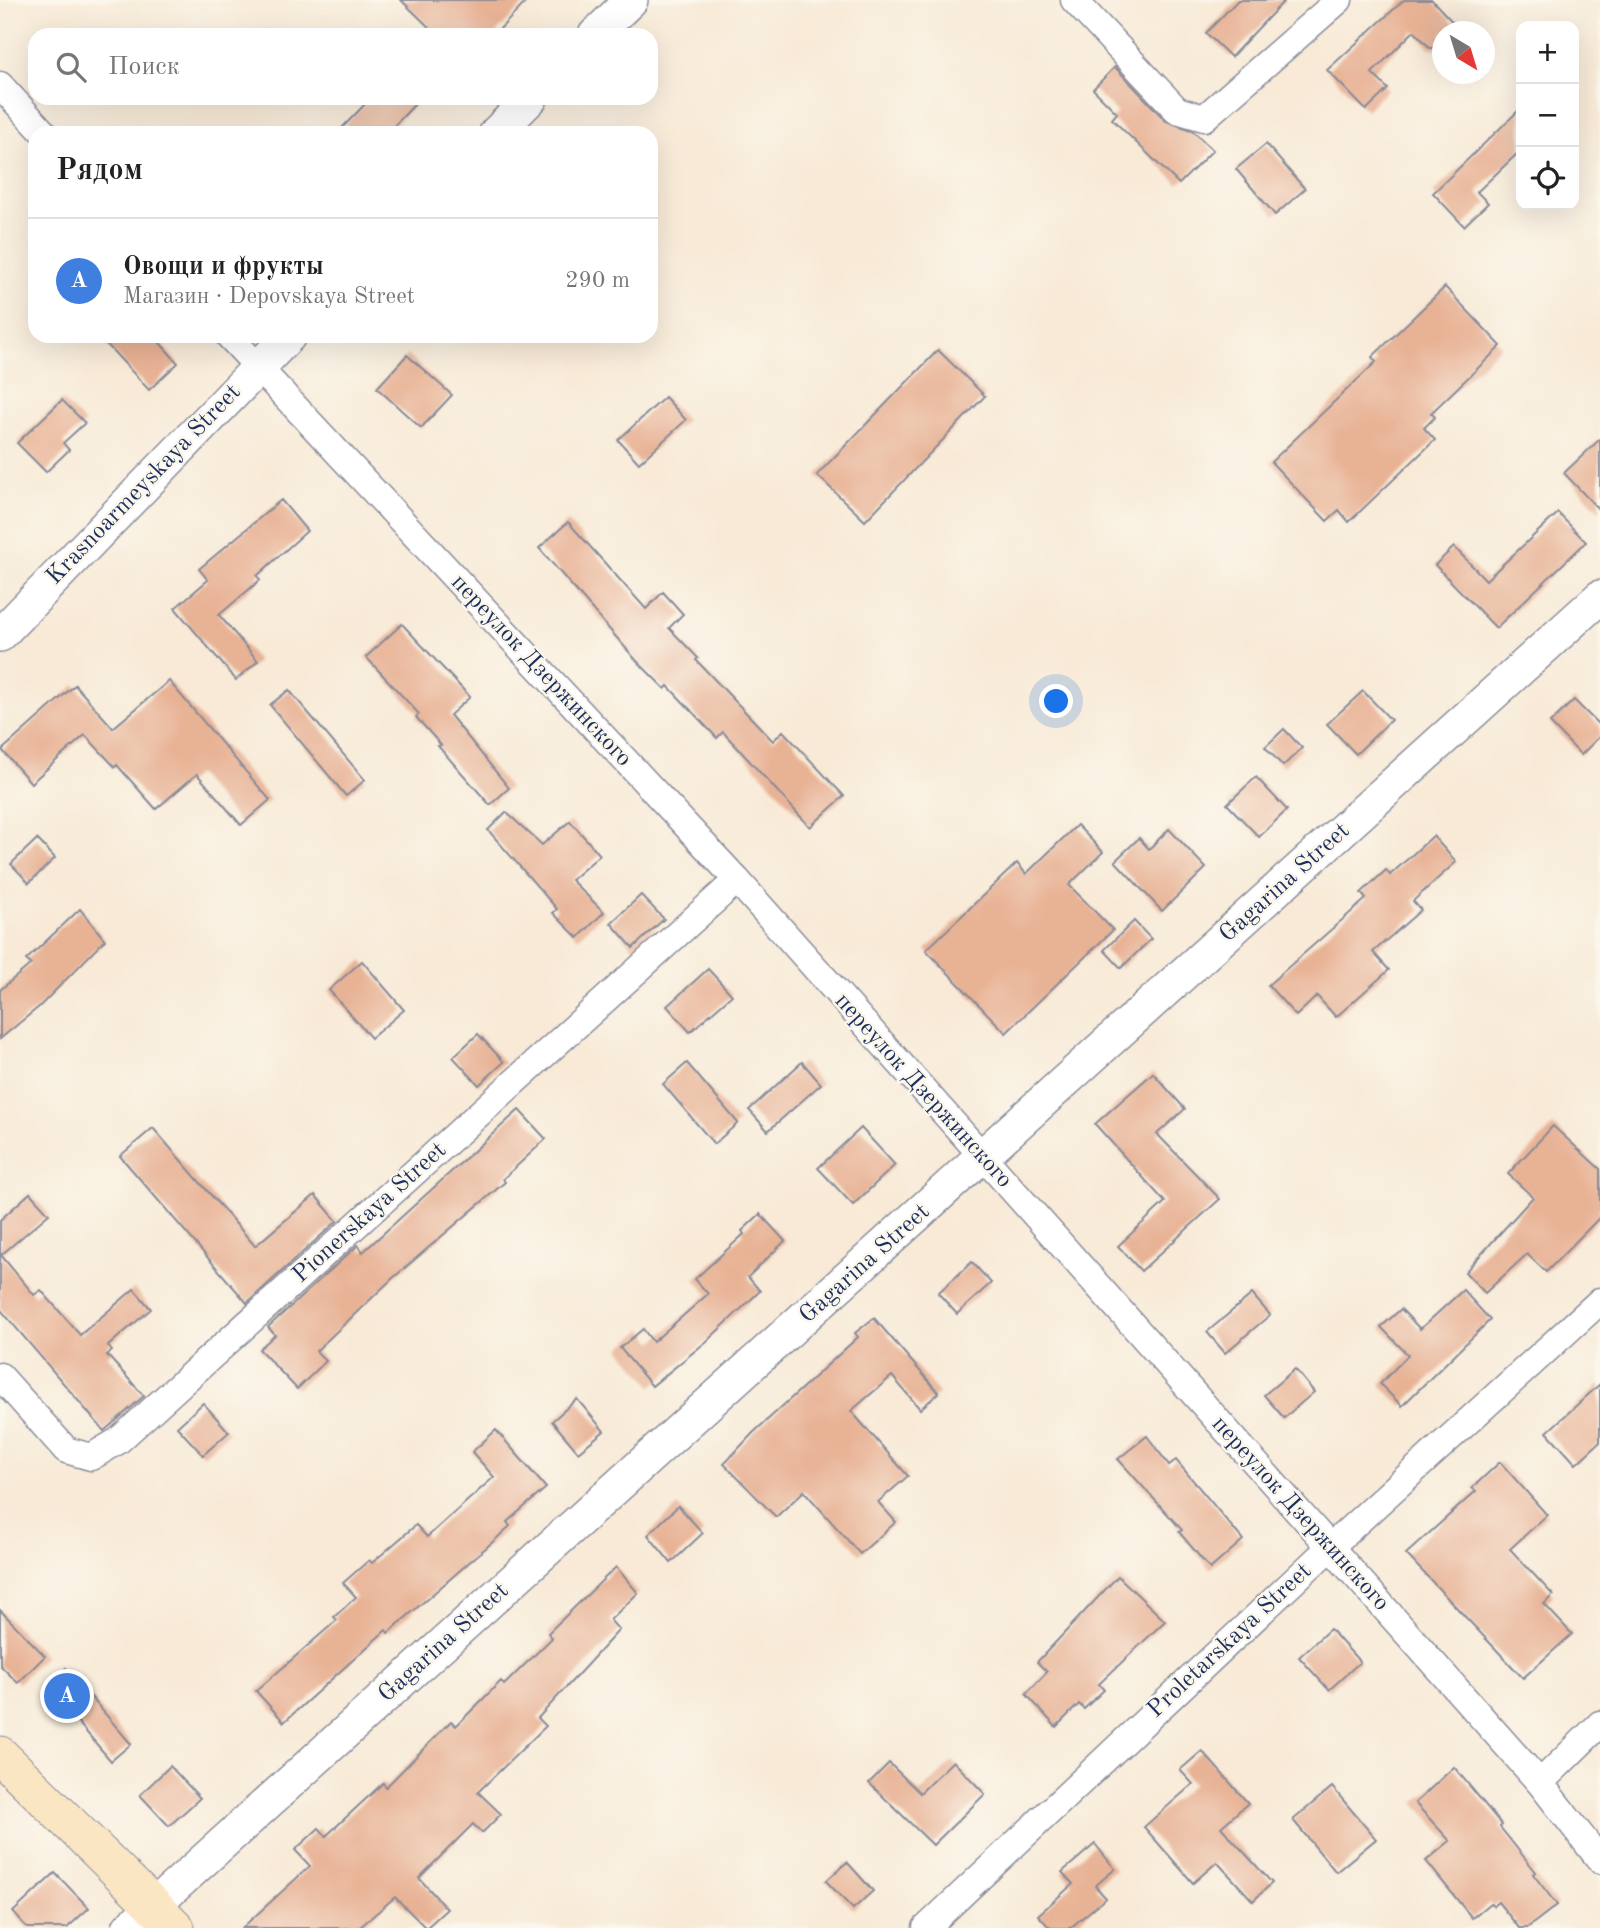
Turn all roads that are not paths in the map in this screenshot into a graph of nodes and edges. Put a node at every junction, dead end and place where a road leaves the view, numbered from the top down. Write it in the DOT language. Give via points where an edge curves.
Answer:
graph roads {
  1 [pos="631,0"];
  2 [pos="1074,0"];
  3 [pos="1339,0"];
  4 [pos="602,28"];
  5 [pos="3,94"];
  6 [pos="524,105"];
  7 [pos="37,126"];
  8 [pos="503,126"];
  9 [pos="235,343"];
  10 [pos="282,343"];
  11 [pos="257,367"];
  12 [pos="1600,597"];
  13 [pos="0,635"];
  14 [pos="737,880"];
  15 [pos="983,1158"];
  16 [pos="1600,1301"];
  17 [pos="0,1376"];
  18 [pos="1329,1548"];
  19 [pos="1600,1724"];
  20 [pos="0,1755"];
  21 [pos="1540,1783"];
  22 [pos="1600,1860"];
  23 [pos="153,1920"];
  24 [pos="926,1928"];
  1 -- 4 [label="street"];
  2 -- 3 [label="street" via="1177,110 1204,118"];
  5 -- 7 [label="street"];
  6 -- 8 [label="street"];
  9 -- 11 [label="street, переулок Дзержинского"];
  10 -- 11 [label="street, Krasnoarmeyskaya Street"];
  11 -- 13 [label="street, Krasnoarmeyskaya Street"];
  11 -- 14 [label="street, переулок Дзержинского"];
  12 -- 15 [label="street, Gagarina Street"];
  14 -- 15 [label="street, переулок Дзержинского"];
  14 -- 17 [label="street, Pionerskaya Street" via="118,1441 91,1457 66,1450"];
  15 -- 18 [label="street, переулок Дзержинского"];
  15 -- 23 [label="street, Gagarina Street"];
  16 -- 18 [label="street, Proletarskaya Street"];
  18 -- 21 [label="street, переулок Дзержинского"];
  18 -- 24 [label="street, Proletarskaya Street"];
  19 -- 21 [label="street"];
  20 -- 23 [label="main road"];
  21 -- 22 [label="street, переулок Дзержинского"];
}
